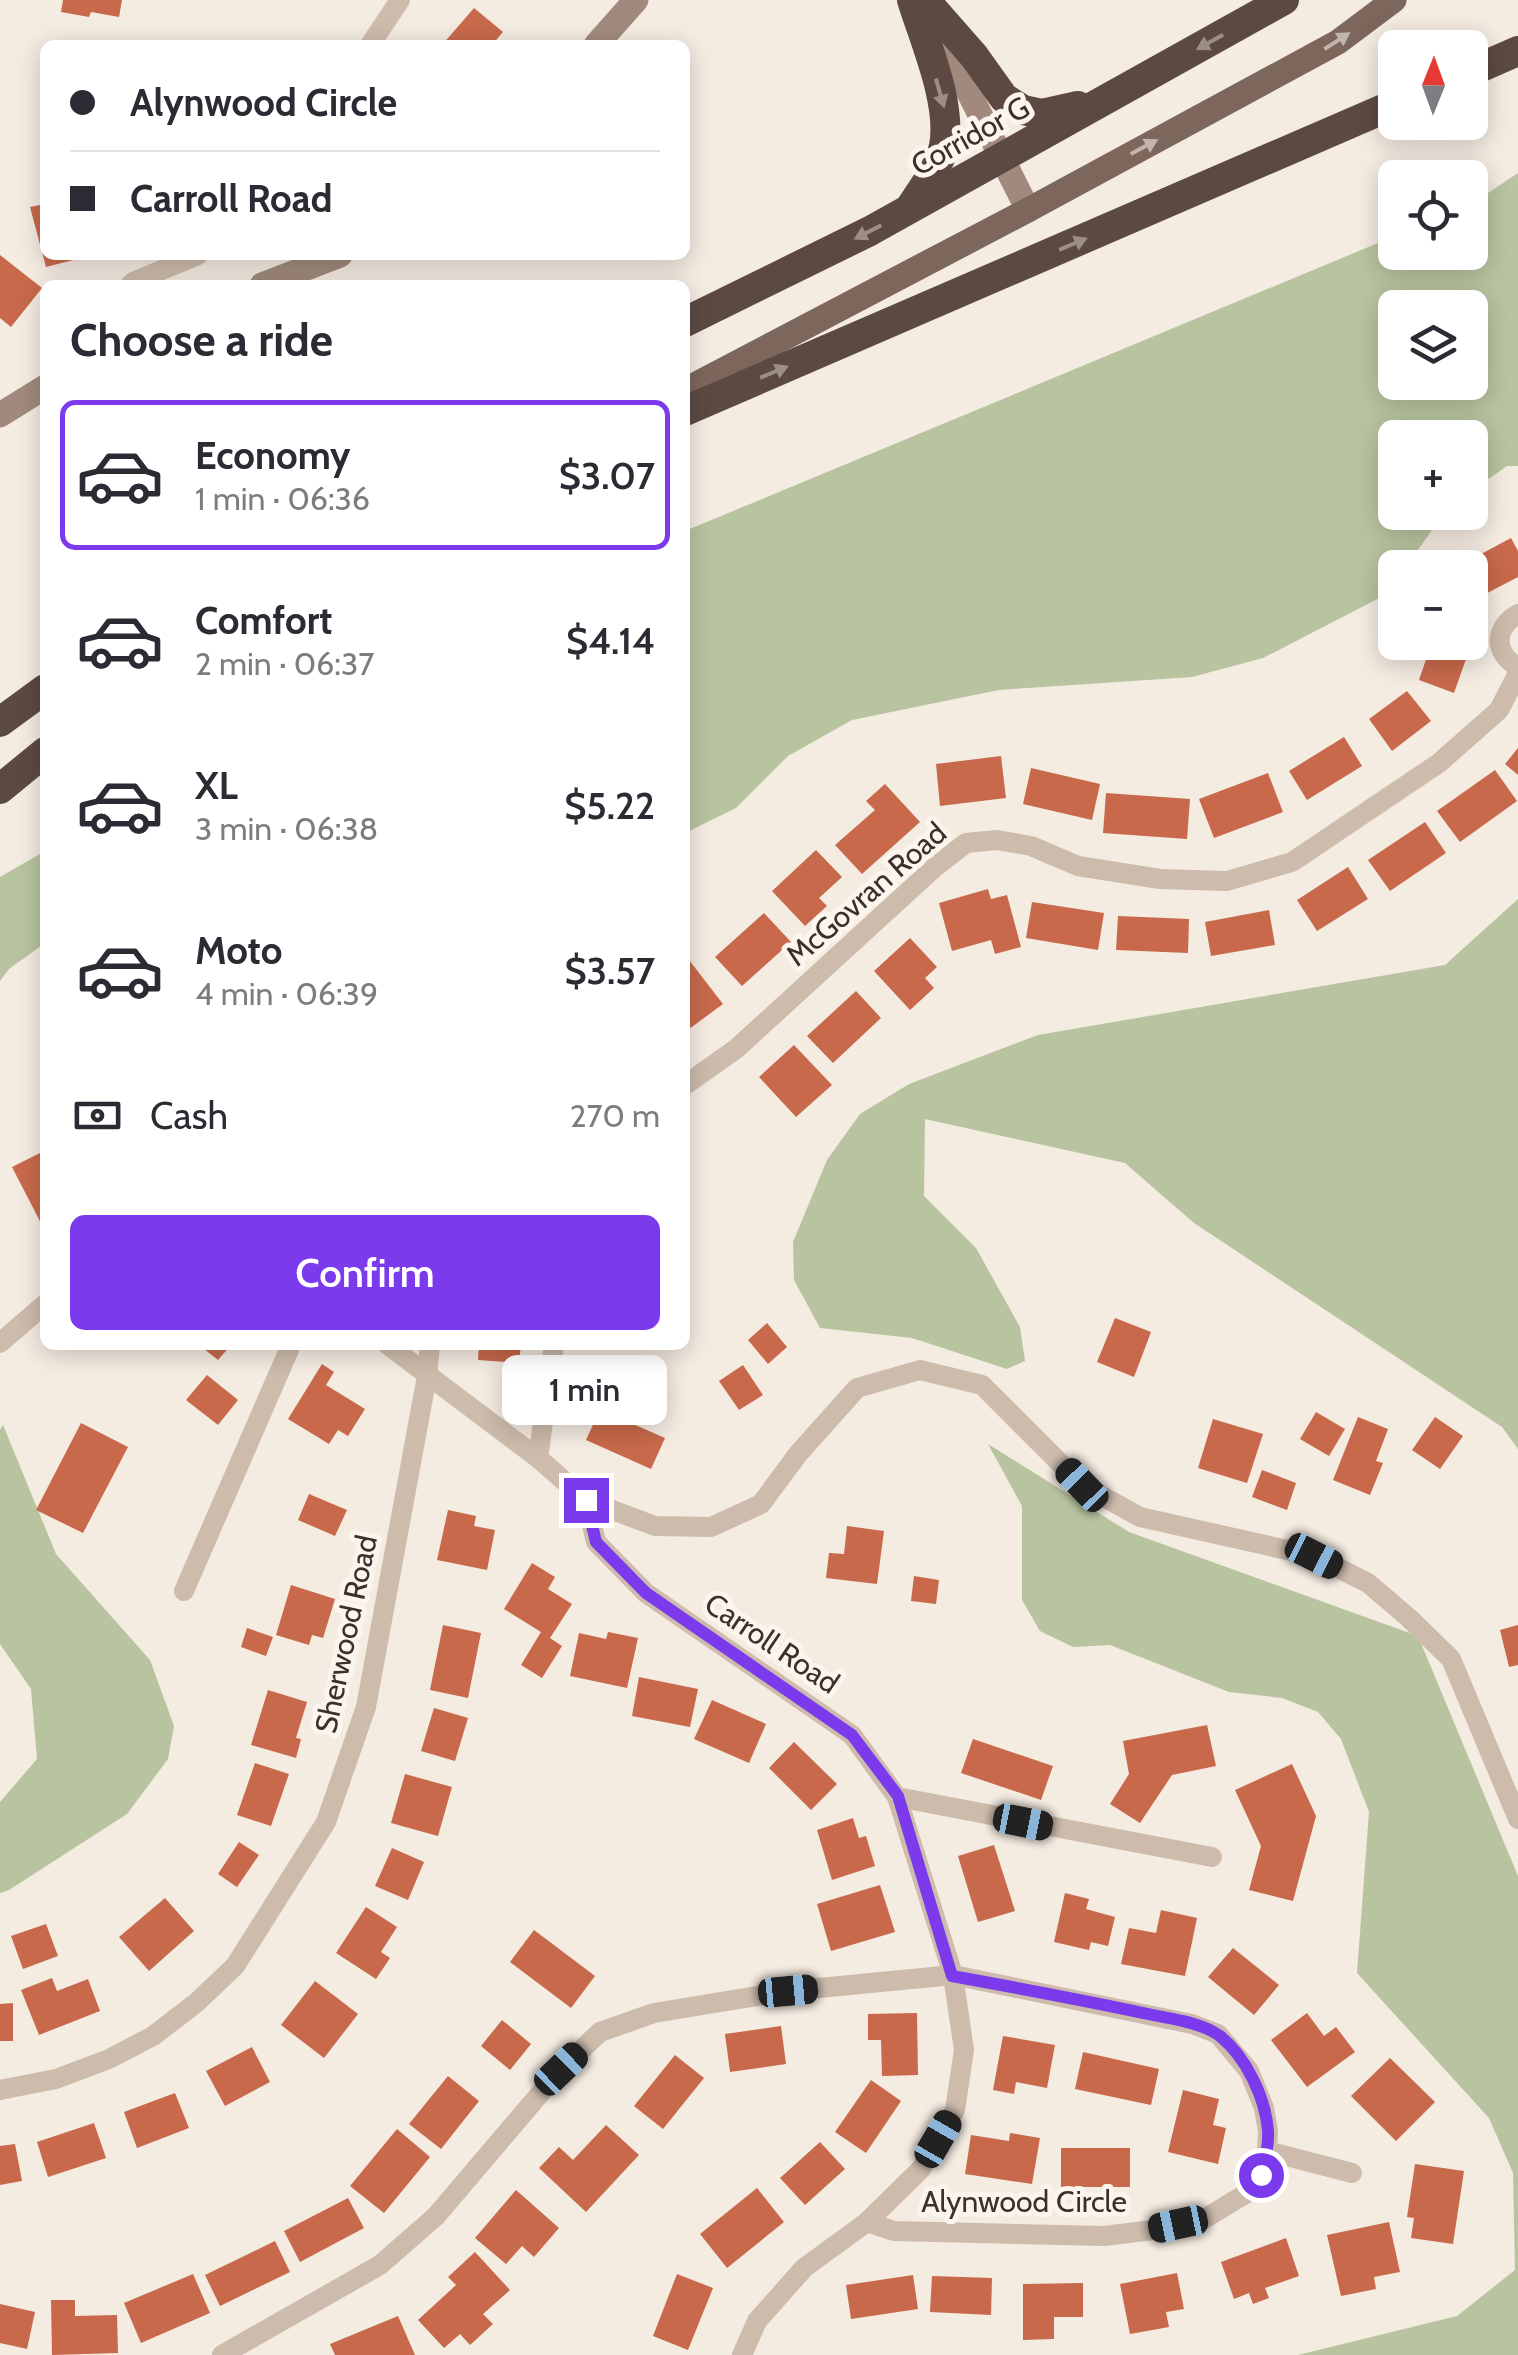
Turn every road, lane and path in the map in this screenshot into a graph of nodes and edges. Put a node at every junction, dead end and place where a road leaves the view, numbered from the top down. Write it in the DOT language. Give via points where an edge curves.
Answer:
graph roads {
  1 [pos="400,0"];
  2 [pos="636,0"];
  3 [pos="919,0"];
  4 [pos="1284,0"];
  5 [pos="1394,0"];
  6 [pos="373,40"];
  7 [pos="600,40"];
  8 [pos="1518,51"];
  9 [pos="1488,64"];
  10 [pos="1137,83"];
  11 [pos="1378,111"];
  12 [pos="1002,158"];
  13 [pos="908,210"];
  14 [pos="1028,210"];
  15 [pos="186,260"];
  16 [pos="327,260"];
  17 [pos="138,280"];
  18 [pos="275,280"];
  19 [pos="690,320"];
  20 [pos="690,387"];
  21 [pos="40,390"];
  22 [pos="690,409"];
  23 [pos="0,415"];
  24 [pos="1518,614"];
  25 [pos="1518,670"];
  26 [pos="40,693"];
  27 [pos="0,722"];
  28 [pos="40,756"];
  29 [pos="0,789"];
  30 [pos="690,1081"];
  31 [pos="40,1308"];
  32 [pos="0,1343"];
  33 [pos="289,1350"];
  34 [pos="394,1350"];
  35 [pos="430,1350"];
  36 [pos="553,1350"];
  37 [pos="427,1376"];
  38 [pos="538,1458"];
  39 [pos="586,1500"];
  40 [pos="184,1591"];
  41 [pos="898,1796"];
  42 [pos="1518,1819"];
  43 [pos="1212,1857"];
  44 [pos="952,1976"];
  45 [pos="0,2090"];
  46 [pos="1267,2151"];
  47 [pos="1352,2173"];
  48 [pos="867,2222"];
  49 [pos="222,2355"];
  50 [pos="742,2355"];
  1 -- 6 [label="street"];
  2 -- 7 [label="street"];
  3 -- 10 [label="highway" via="1004,98 1023,110 1069,109"];
  3 -- 12 [label="street"];
  3 -- 13 [label="highway, one-way" via="945,107 944,147"];
  4 -- 10 [label="highway, Corridor G, one-way"];
  14 -- 5 [label="main road, one-way" via="1338,42"];
  8 -- 9 [label="highway"];
  10 -- 12 [label="highway, Corridor G"];
  22 -- 11 [label="highway, one-way"];
  12 -- 13 [label="highway, Corridor G"];
  12 -- 14 [label="street"];
  13 -- 19 [label="highway, Corridor G, one-way"];
  14 -- 20 [label="main road"];
  15 -- 17 [label="street"];
  16 -- 18 [label="street"];
  21 -- 23 [label="street"];
  24 -- 25 [label="street, McGovran Road" via="1500,639 1505,658"];
  25 -- 30 [label="street, McGovran Road" via="1499,710 1440,763 1292,862 1227,880 1160,879 1078,866 1031,846 966,843 736,1049"];
  26 -- 27 [label="highway"];
  28 -- 29 [label="highway"];
  31 -- 32 [label="street"];
  33 -- 40 [label="street"];
  34 -- 37 [label="street"];
  35 -- 37 [label="street, Sherwood Road"];
  36 -- 38 [label="street"];
  37 -- 38 [label="street"];
  37 -- 45 [label="street, Sherwood Road" via="366,1707 326,1822 235,1966 196,2003 109,2059"];
  38 -- 39 [label="street"];
  39 -- 41 [label="street, Carroll Road" via="596,1542 646,1593 852,1735"];
  39 -- 42 [label="street" via="655,1526 711,1526 761,1504 857,1388 920,1370 982,1384 1082,1485 1140,1518 1314,1556 1368,1583 1451,1659"];
  41 -- 43 [label="street"];
  41 -- 44 [label="street, Carroll Road"];
  44 -- 46 [label="street" via="1218,2034 1249,2071 1264,2108"];
  44 -- 48 [label="street, Carroll Road" via="964,2050 955,2110 921,2169"];
  44 -- 49 [label="street" via="788,1991 654,2013 600,2032 436,2216 380,2265"];
  46 -- 47 [label="street"];
  46 -- 48 [label="street, Alynwood Circle" via="1247,2194 1204,2219 1153,2230 1104,2236 913,2232"];
  48 -- 50 [label="street, Carroll Road" via="804,2268 757,2321"];
}
